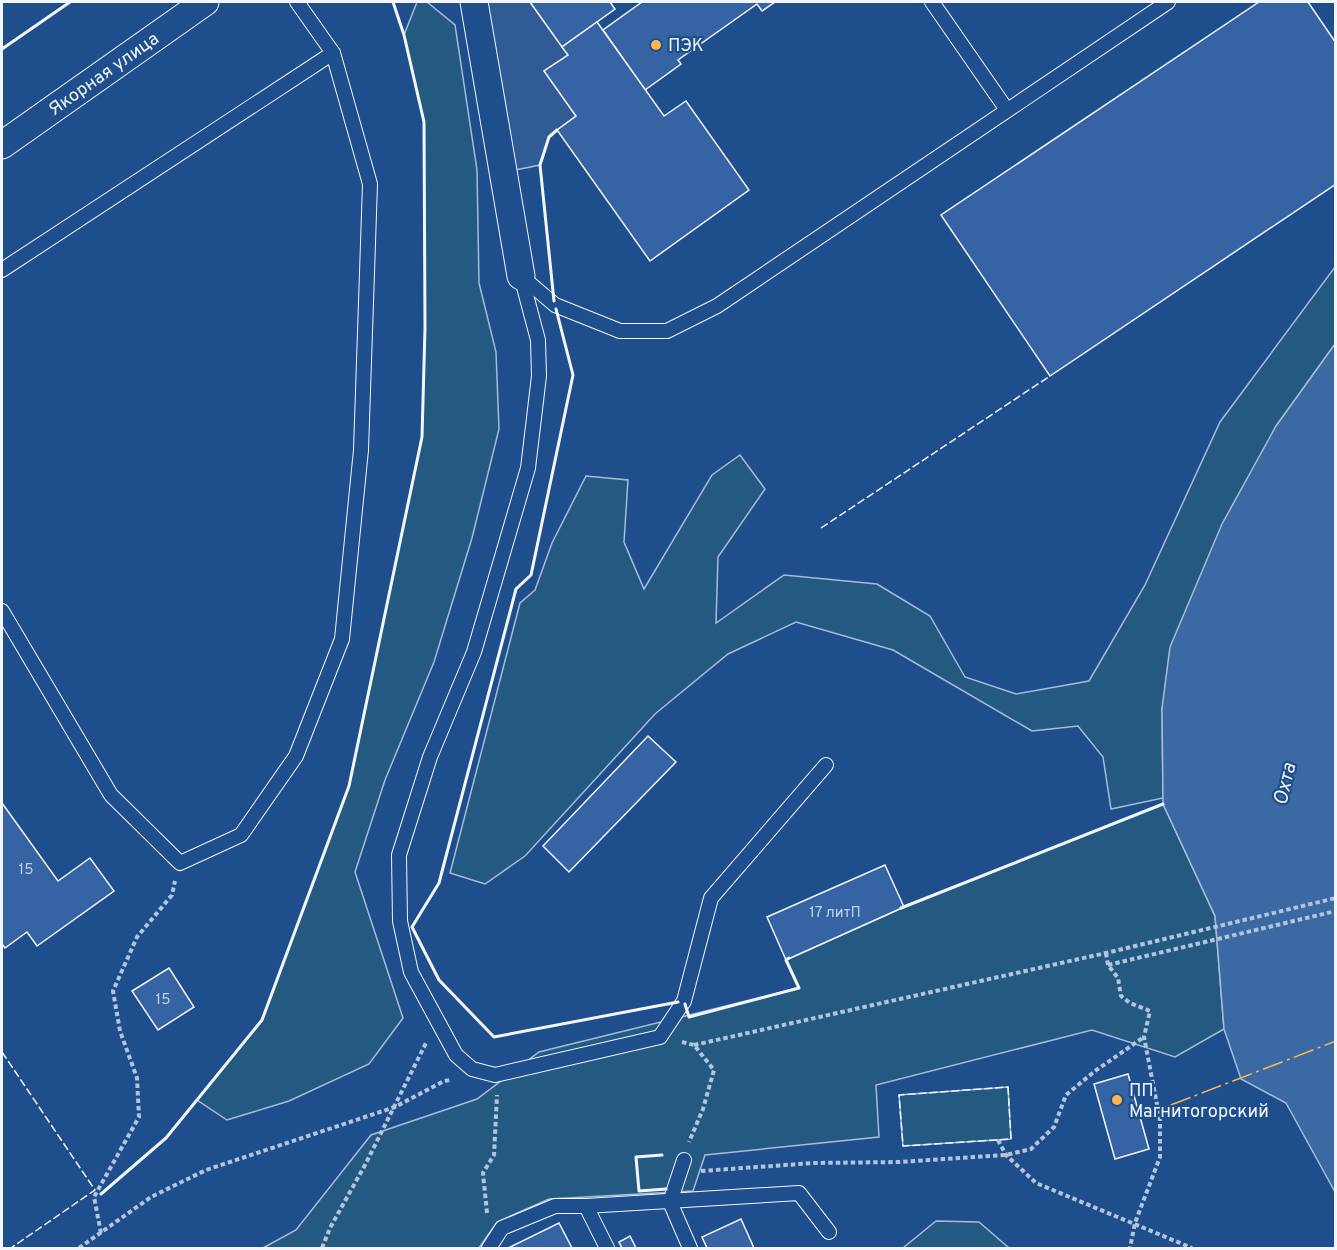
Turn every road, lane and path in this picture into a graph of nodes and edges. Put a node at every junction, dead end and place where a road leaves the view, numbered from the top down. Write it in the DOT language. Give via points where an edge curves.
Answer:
graph roads {
  1 [pos="297,2"];
  2 [pos="474,2"];
  3 [pos="932,2"];
  4 [pos="1168,2"];
  5 [pos="190,6"];
  6 [pos="333,53"];
  7 [pos="1007,110"];
  8 [pos="2,145"];
  9 [pos="2,270"];
  10 [pos="521,276"];
  11 [pos="2,611"];
  12 [pos="826,765"];
  13 [pos="180,863"];
  14 [pos="1335,898"];
  15 [pos="1335,911"];
  16 [pos="1106,953"];
  17 [pos="1108,965"];
  18 [pos="436,1021"];
  19 [pos="660,1037"];
  20 [pos="1144,1037"];
  21 [pos="694,1045"];
  22 [pos="495,1075"];
  23 [pos="395,1107"];
  24 [pos="695,1124"];
  25 [pos="998,1140"];
  26 [pos="1006,1155"];
  27 [pos="682,1166"];
  28 [pos="669,1202"];
  29 [pos="586,1206"];
  30 [pos="1135,1223"];
  31 [pos="829,1232"];
  32 [pos="101,1233"];
  33 [pos="492,1244"];
  34 [pos="79,1248"];
  35 [pos="322,1248"];
  36 [pos="607,1248"];
  37 [pos="690,1248"];
  38 [pos="1130,1248"];
  39 [pos="1192,1248"];
  1 -- 6 [label="lane"];
  2 -- 10 [label="street"];
  3 -- 7 [label="lane"];
  4 -- 7 [label="lane"];
  5 -- 8 [label="street, Якорная улица"];
  6 -- 9 [label="lane"];
  6 -- 13 [label="lane" via="370,184 361,450 342,639 296,756 241,835"];
  7 -- 10 [label="lane" via="717,306 667,331 620,331 555,305"];
  10 -- 18 [label="lane" via="538,340 539,376 528,468 474,652 430,757 399,855 400,921 411,972"];
  11 -- 13 [label="lane" via="111,795"];
  12 -- 19 [label="lane" via="711,898 684,1001"];
  13 -- 32 [label="path" via="172,895 137,938 113,991 120,1031 137,1078 139,1117 94,1197"];
  14 -- 16 [label="path"];
  15 -- 17 [label="path"];
  16 -- 17 [label="path"];
  16 -- 21 [label="path"];
  17 -- 20 [label="path" via="1116,974 1121,996 1150,1011"];
  18 -- 22 [label="lane" via="456,1055 472,1069"];
  18 -- 23 [label="path"];
  19 -- 21 [label="path"];
  19 -- 22 [label="lane"];
  20 -- 26 [label="path" via="1066,1095 1054,1127 1031,1149"];
  20 -- 30 [label="path" via="1160,1120 1160,1157"];
  21 -- 24 [label="path" via="714,1070 704,1109"];
  22 -- 23 [label="path" via="444,1081"];
  22 -- 33 [label="path" via="498,1104 494,1155 483,1173"];
  23 -- 32 [label="path" via="206,1170 151,1197"];
  23 -- 35 [label="path"];
  25 -- 26 [label="path"];
  26 -- 27 [label="path" via="899,1162"];
  26 -- 30 [label="path" via="1036,1183 1054,1193"];
  27 -- 28 [label="lane"];
  28 -- 29 [label="lane"];
  28 -- 31 [label="lane" via="799,1193"];
  28 -- 37 [label="lane"];
  29 -- 33 [label="lane" via="555,1206 502,1228"];
  29 -- 36 [label="lane"];
  30 -- 38 [label="path"];
  30 -- 39 [label="path"];
  32 -- 34 [label="path"];
}
